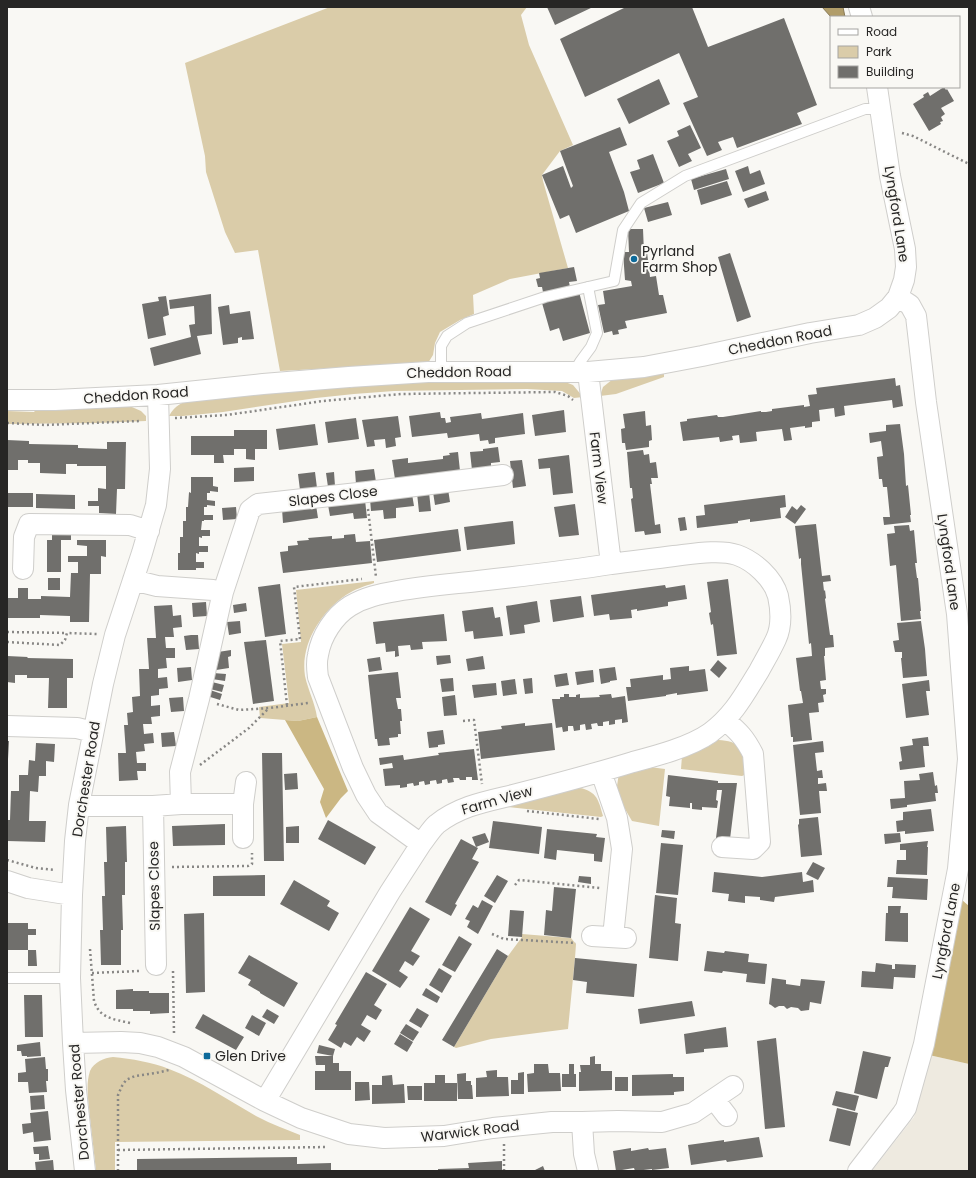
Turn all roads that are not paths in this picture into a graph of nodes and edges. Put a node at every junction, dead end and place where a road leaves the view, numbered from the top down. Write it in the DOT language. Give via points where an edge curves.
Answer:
graph roads {
  1 [pos="877,88"];
  2 [pos="881,109"];
  3 [pos="588,287"];
  4 [pos="898,297"];
  5 [pos="441,372"];
  6 [pos="581,372"];
  7 [pos="158,395"];
  8 [pos="7,400"];
  9 [pos="503,475"];
  10 [pos="149,531"];
  11 [pos="612,564"];
  12 [pos="23,569"];
  13 [pos="133,580"];
  14 [pos="223,592"];
  15 [pos="725,720"];
  16 [pos="7,726"];
  17 [pos="92,732"];
  18 [pos="601,772"];
  19 [pos="246,782"];
  20 [pos="181,804"];
  21 [pos="243,804"];
  22 [pos="79,805"];
  23 [pos="153,806"];
  24 [pos="243,838"];
  25 [pos="421,844"];
  26 [pos="722,847"];
  27 [pos="7,881"];
  28 [pos="72,895"];
  29 [pos="592,936"];
  30 [pos="154,969"];
  31 [pos="7,978"];
  32 [pos="70,978"];
  33 [pos="73,1043"];
  34 [pos="733,1086"];
  35 [pos="714,1099"];
  36 [pos="265,1101"];
  37 [pos="727,1116"];
  38 [pos="582,1122"];
  39 [pos="85,1171"];
  40 [pos="588,1171"];
  41 [pos="858,1171"];
  1 -- 2 [label="street, Lyngford Lane"];
  2 -- 3 [label="lane" via="865,110 678,180 641,203 623,230 614,281"];
  2 -- 4 [label="street, Lyngford Lane" via="890,176 905,249 906,267"];
  3 -- 5 [label="lane" via="544,297 467,323 447,336 441,346"];
  3 -- 6 [label="lane" via="597,333 580,362"];
  4 -- 6 [label="street, Cheddon Road" via="890,308 859,325 644,367"];
  4 -- 41 [label="street, Lyngford Lane" via="910,306 916,316 957,614 968,758 958,869 920,1059 906,1108"];
  5 -- 6 [label="street, Cheddon Road"];
  5 -- 7 [label="street, Cheddon Road" via="349,377"];
  6 -- 11 [label="street, Farm View" via="592,409"];
  7 -- 8 [label="street, Cheddon Road"];
  7 -- 10 [label="street, Dorchester Road" via="160,469 156,505"];
  9 -- 14 [label="street, Slapes Close" via="258,504 250,510"];
  10 -- 12 [label="street" via="130,525 29,524 24,537"];
  10 -- 13 [label="street, Dorchester Road"];
  11 -- 15 [label="street, Farm View" via="703,553 725,553 746,560 770,581 776,590 779,603 779,631 739,704"];
  11 -- 25 [label="street, Farm View" via="411,589 373,587 363,599 350,606 330,626 318,654 318,676 352,768 378,812"];
  13 -- 14 [label="street" via="157,586"];
  13 -- 17 [label="street, Dorchester Road" via="115,634"];
  14 -- 20 [label="street, Slapes Close" via="180,772"];
  15 -- 18 [label="street, Farm View" via="689,744"];
  15 -- 26 [label="street" via="740,733 753,754 765,845 753,849"];
  16 -- 17 [label="street" via="77,728"];
  17 -- 22 [label="street, Dorchester Road"];
  18 -- 25 [label="street, Farm View" via="465,807 436,825"];
  18 -- 29 [label="street" via="617,818 622,849 618,889 620,938"];
  19 -- 21 [label="street"];
  20 -- 21 [label="street"];
  20 -- 23 [label="street"];
  21 -- 24 [label="street"];
  22 -- 23 [label="street"];
  22 -- 28 [label="street, Dorchester Road"];
  23 -- 30 [label="street, Slapes Close"];
  25 -- 36 [label="street"];
  27 -- 28 [label="street" via="28,888"];
  28 -- 32 [label="street, Dorchester Road"];
  31 -- 32 [label="lane"];
  32 -- 33 [label="street, Dorchester Road"];
  33 -- 36 [label="street, Warwick Road" via="121,1042 158,1047 184,1057"];
  33 -- 39 [label="street, Dorchester Road"];
  34 -- 35 [label="street, Warwick Road"];
  35 -- 37 [label="street"];
  35 -- 38 [label="street, Warwick Road" via="693,1113 662,1122"];
  36 -- 38 [label="street, Warwick Road" via="301,1118 349,1134 384,1138 444,1136 552,1122"];
  38 -- 40 [label="street"];
}
